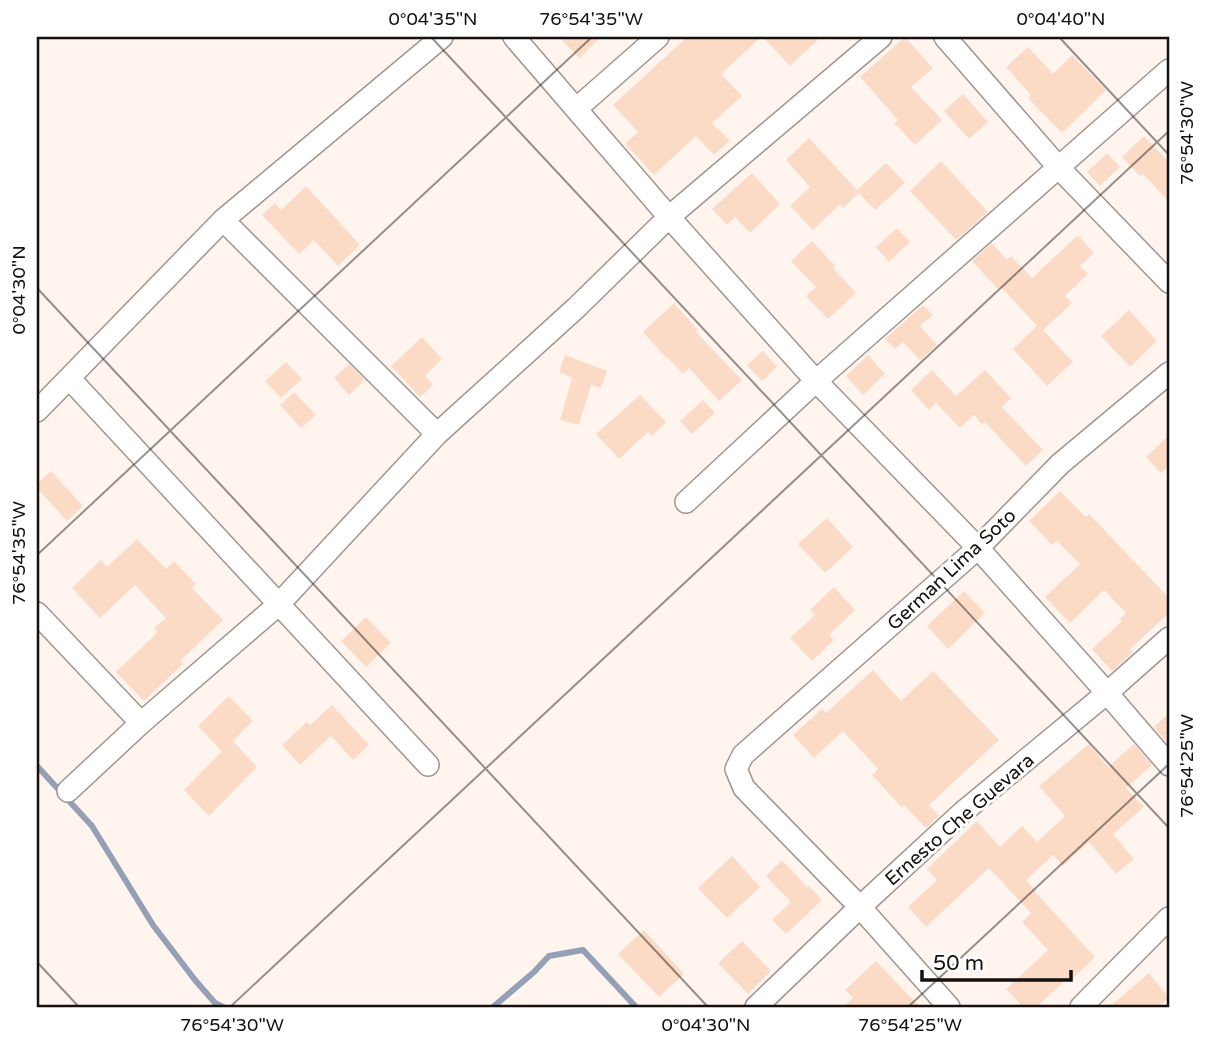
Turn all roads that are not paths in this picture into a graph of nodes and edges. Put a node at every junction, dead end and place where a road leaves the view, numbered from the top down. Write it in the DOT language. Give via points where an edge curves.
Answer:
graph roads {
  1 [pos="442,37"];
  2 [pos="514,37"];
  3 [pos="658,37"];
  4 [pos="881,37"];
  5 [pos="945,37"];
  6 [pos="1169,70"];
  7 [pos="576,109"];
  8 [pos="1059,168"];
  9 [pos="669,218"];
  10 [pos="223,220"];
  11 [pos="1169,282"];
  12 [pos="1169,373"];
  13 [pos="69,378"];
  14 [pos="816,381"];
  15 [pos="37,411"];
  16 [pos="437,434"];
  17 [pos="686,502"];
  18 [pos="978,548"];
  19 [pos="278,605"];
  20 [pos="37,613"];
  21 [pos="1169,638"];
  22 [pos="1107,692"];
  23 [pos="141,723"];
  24 [pos="428,765"];
  25 [pos="1169,765"];
  26 [pos="68,791"];
  27 [pos="860,906"];
  28 [pos="1169,918"];
  29 [pos="756,1007"];
  30 [pos="949,1007"];
  31 [pos="1081,1007"];
  1 -- 10 [label="street"];
  2 -- 7 [label="street"];
  3 -- 7 [label="street"];
  4 -- 9 [label="street"];
  5 -- 8 [label="street"];
  6 -- 8 [label="street"];
  7 -- 9 [label="street"];
  8 -- 11 [label="street"];
  8 -- 14 [label="street"];
  9 -- 14 [label="street"];
  9 -- 16 [label="street"];
  10 -- 13 [label="street"];
  10 -- 16 [label="street"];
  12 -- 18 [label="street, German Lima Soto" via="1060,464"];
  13 -- 15 [label="street"];
  13 -- 19 [label="street"];
  14 -- 17 [label="street"];
  14 -- 18 [label="street"];
  16 -- 19 [label="street"];
  18 -- 22 [label="street"];
  18 -- 27 [label="street, German Lima Soto" via="743,755 736,769 744,788"];
  19 -- 23 [label="street"];
  19 -- 24 [label="street"];
  20 -- 23 [label="street"];
  21 -- 22 [label="street, Ernesto Che Guevara"];
  22 -- 25 [label="street"];
  22 -- 27 [label="street, Ernesto Che Guevara" via="963,812"];
  23 -- 26 [label="street"];
  27 -- 29 [label="street, Ernesto Che Guevara"];
  27 -- 30 [label="street"];
  28 -- 31 [label="street"];
}
